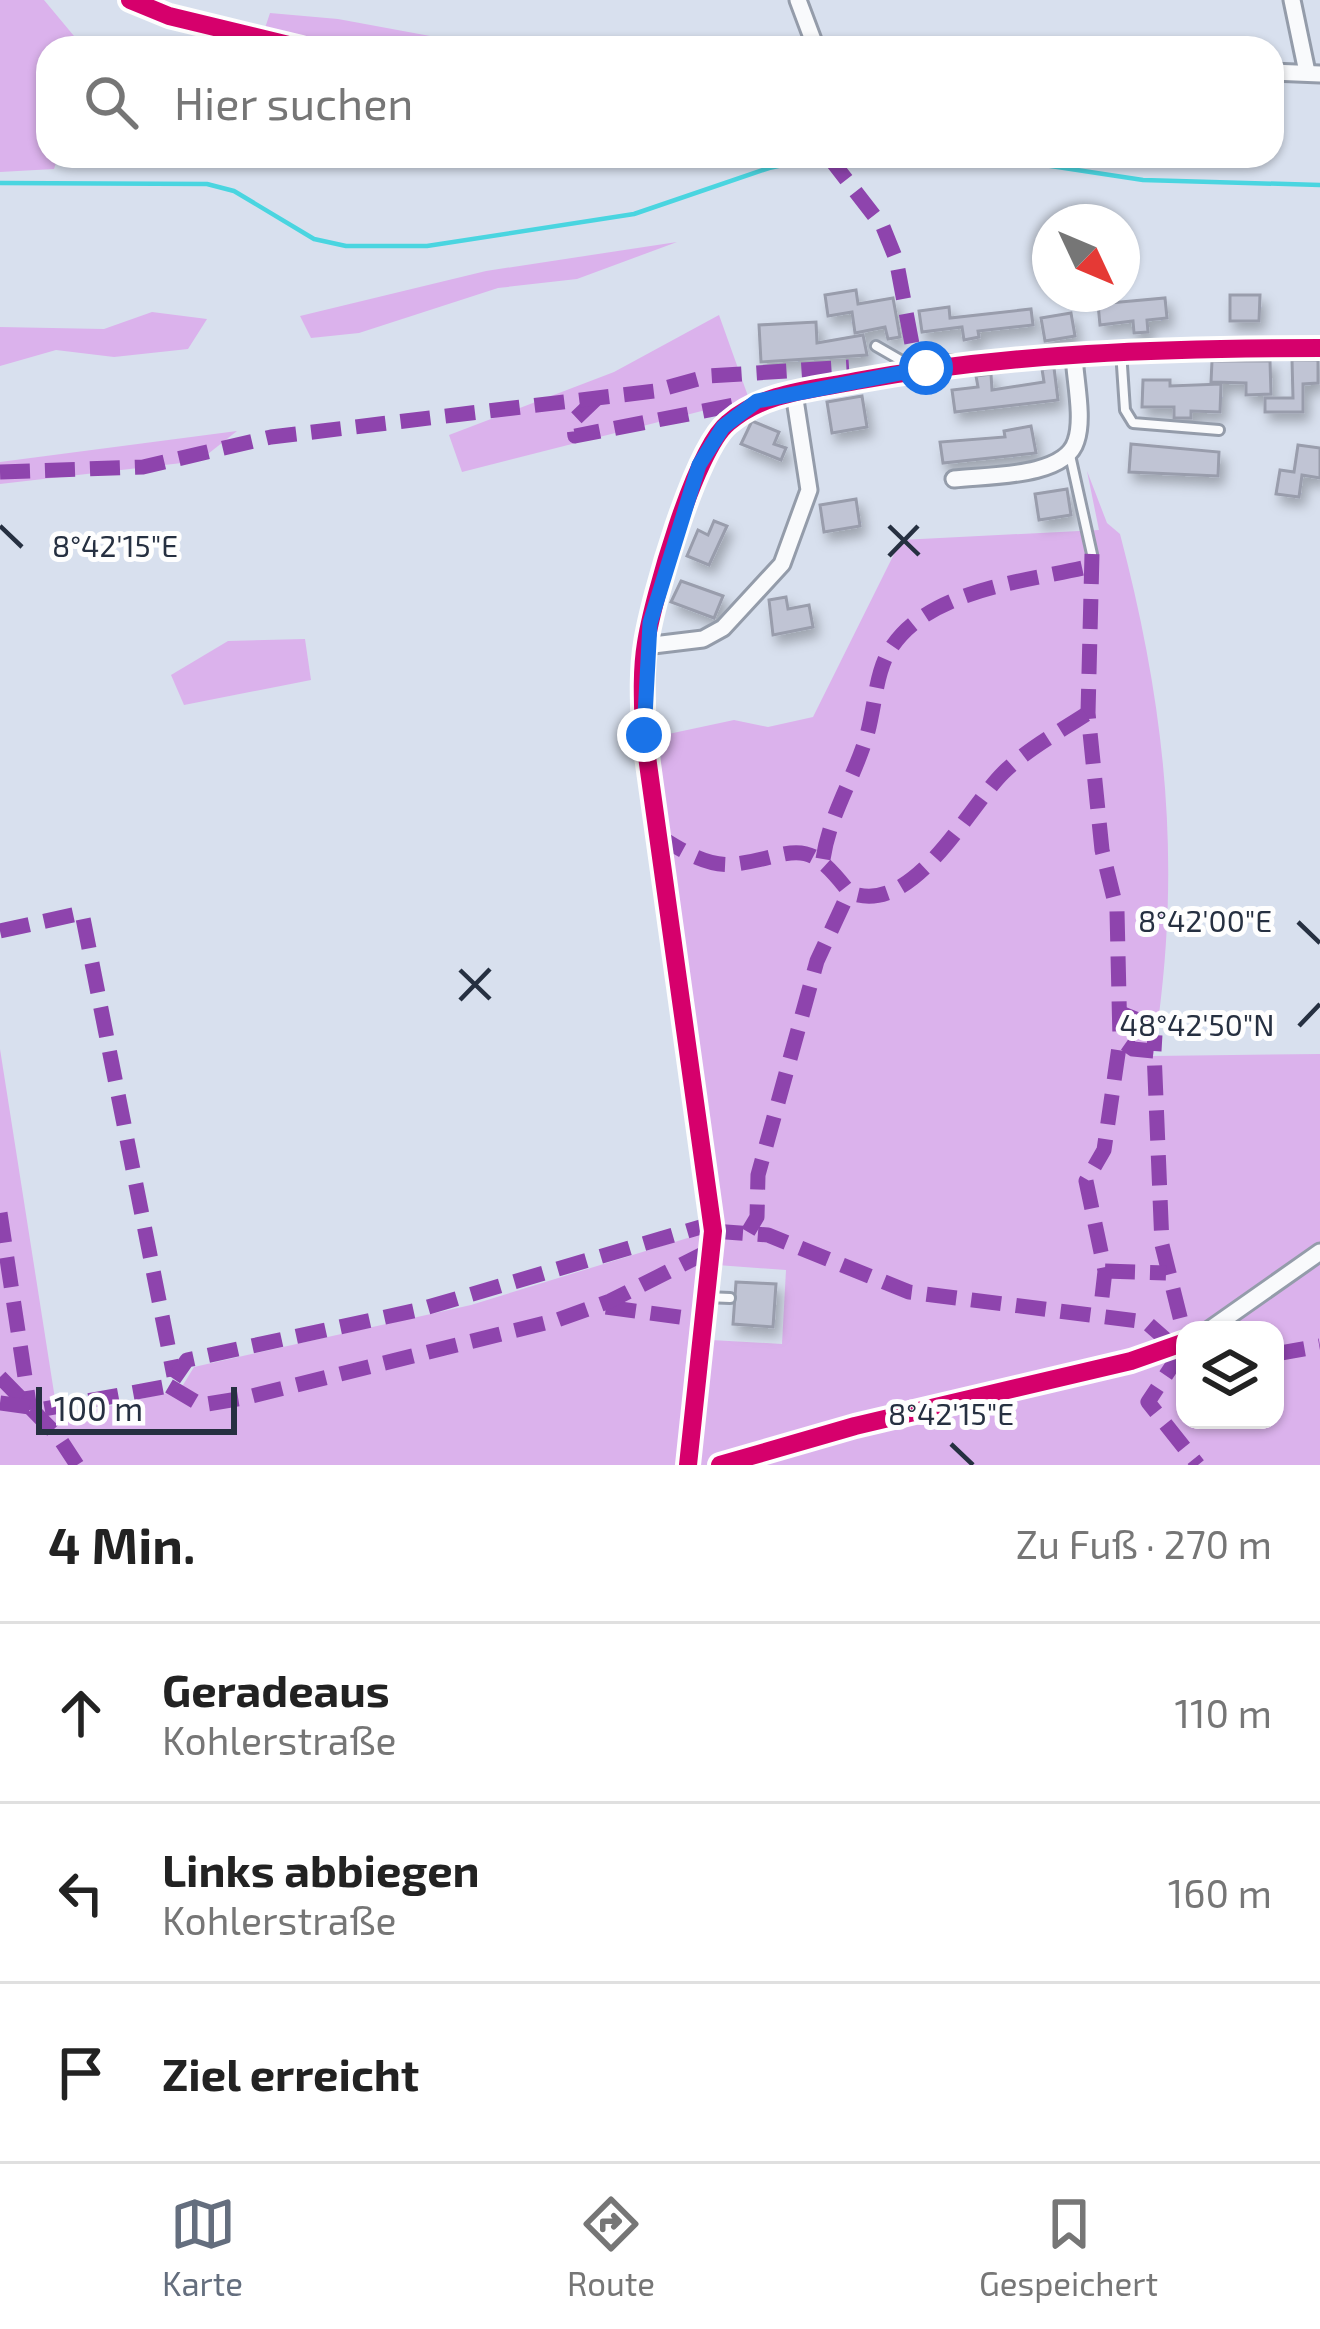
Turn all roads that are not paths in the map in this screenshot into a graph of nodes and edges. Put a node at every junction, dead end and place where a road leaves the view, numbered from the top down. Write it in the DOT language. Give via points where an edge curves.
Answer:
graph roads {
  1 [pos="130,0"];
  2 [pos="798,0"];
  3 [pos="1292,0"];
  4 [pos="252,36"];
  5 [pos="812,36"];
  6 [pos="1284,72"];
  7 [pos="1314,73"];
  8 [pos="876,346"];
  9 [pos="1320,348"];
  10 [pos="1121,349"];
  11 [pos="1074,355"];
  12 [pos="970,363"];
  13 [pos="794,393"];
  14 [pos="1219,430"];
  15 [pos="1070,455"];
  16 [pos="954,479"];
  17 [pos="1092,554"];
  18 [pos="645,646"];
  19 [pos="1320,1252"];
  20 [pos="704,1297"];
  21 [pos="730,1298"];
  22 [pos="1223,1321"];
  23 [pos="1176,1345"];
  24 [pos="688,1465"];
  25 [pos="720,1465"];
  1 -- 4 [label="street"];
  2 -- 5 [label="street"];
  3 -- 7 [label="street"];
  6 -- 7 [label="street"];
  8 -- 12 [label="lane" via="902,361"];
  9 -- 10 [label="street"];
  10 -- 11 [label="street"];
  10 -- 14 [label="lane" via="1133,423"];
  11 -- 12 [label="street"];
  11 -- 15 [label="street" via="1078,438"];
  12 -- 13 [label="street"];
  13 -- 18 [label="street" via="757,401 723,427 699,465"];
  13 -- 18 [label="street" via="809,490 782,564 723,628 703,639"];
  15 -- 16 [label="street"];
  15 -- 17 [label="lane"];
  18 -- 20 [label="street" via="644,735 713,1231"];
  19 -- 22 [label="street"];
  20 -- 21 [label="lane"];
  20 -- 24 [label="street"];
  23 -- 25 [label="street"];
}
